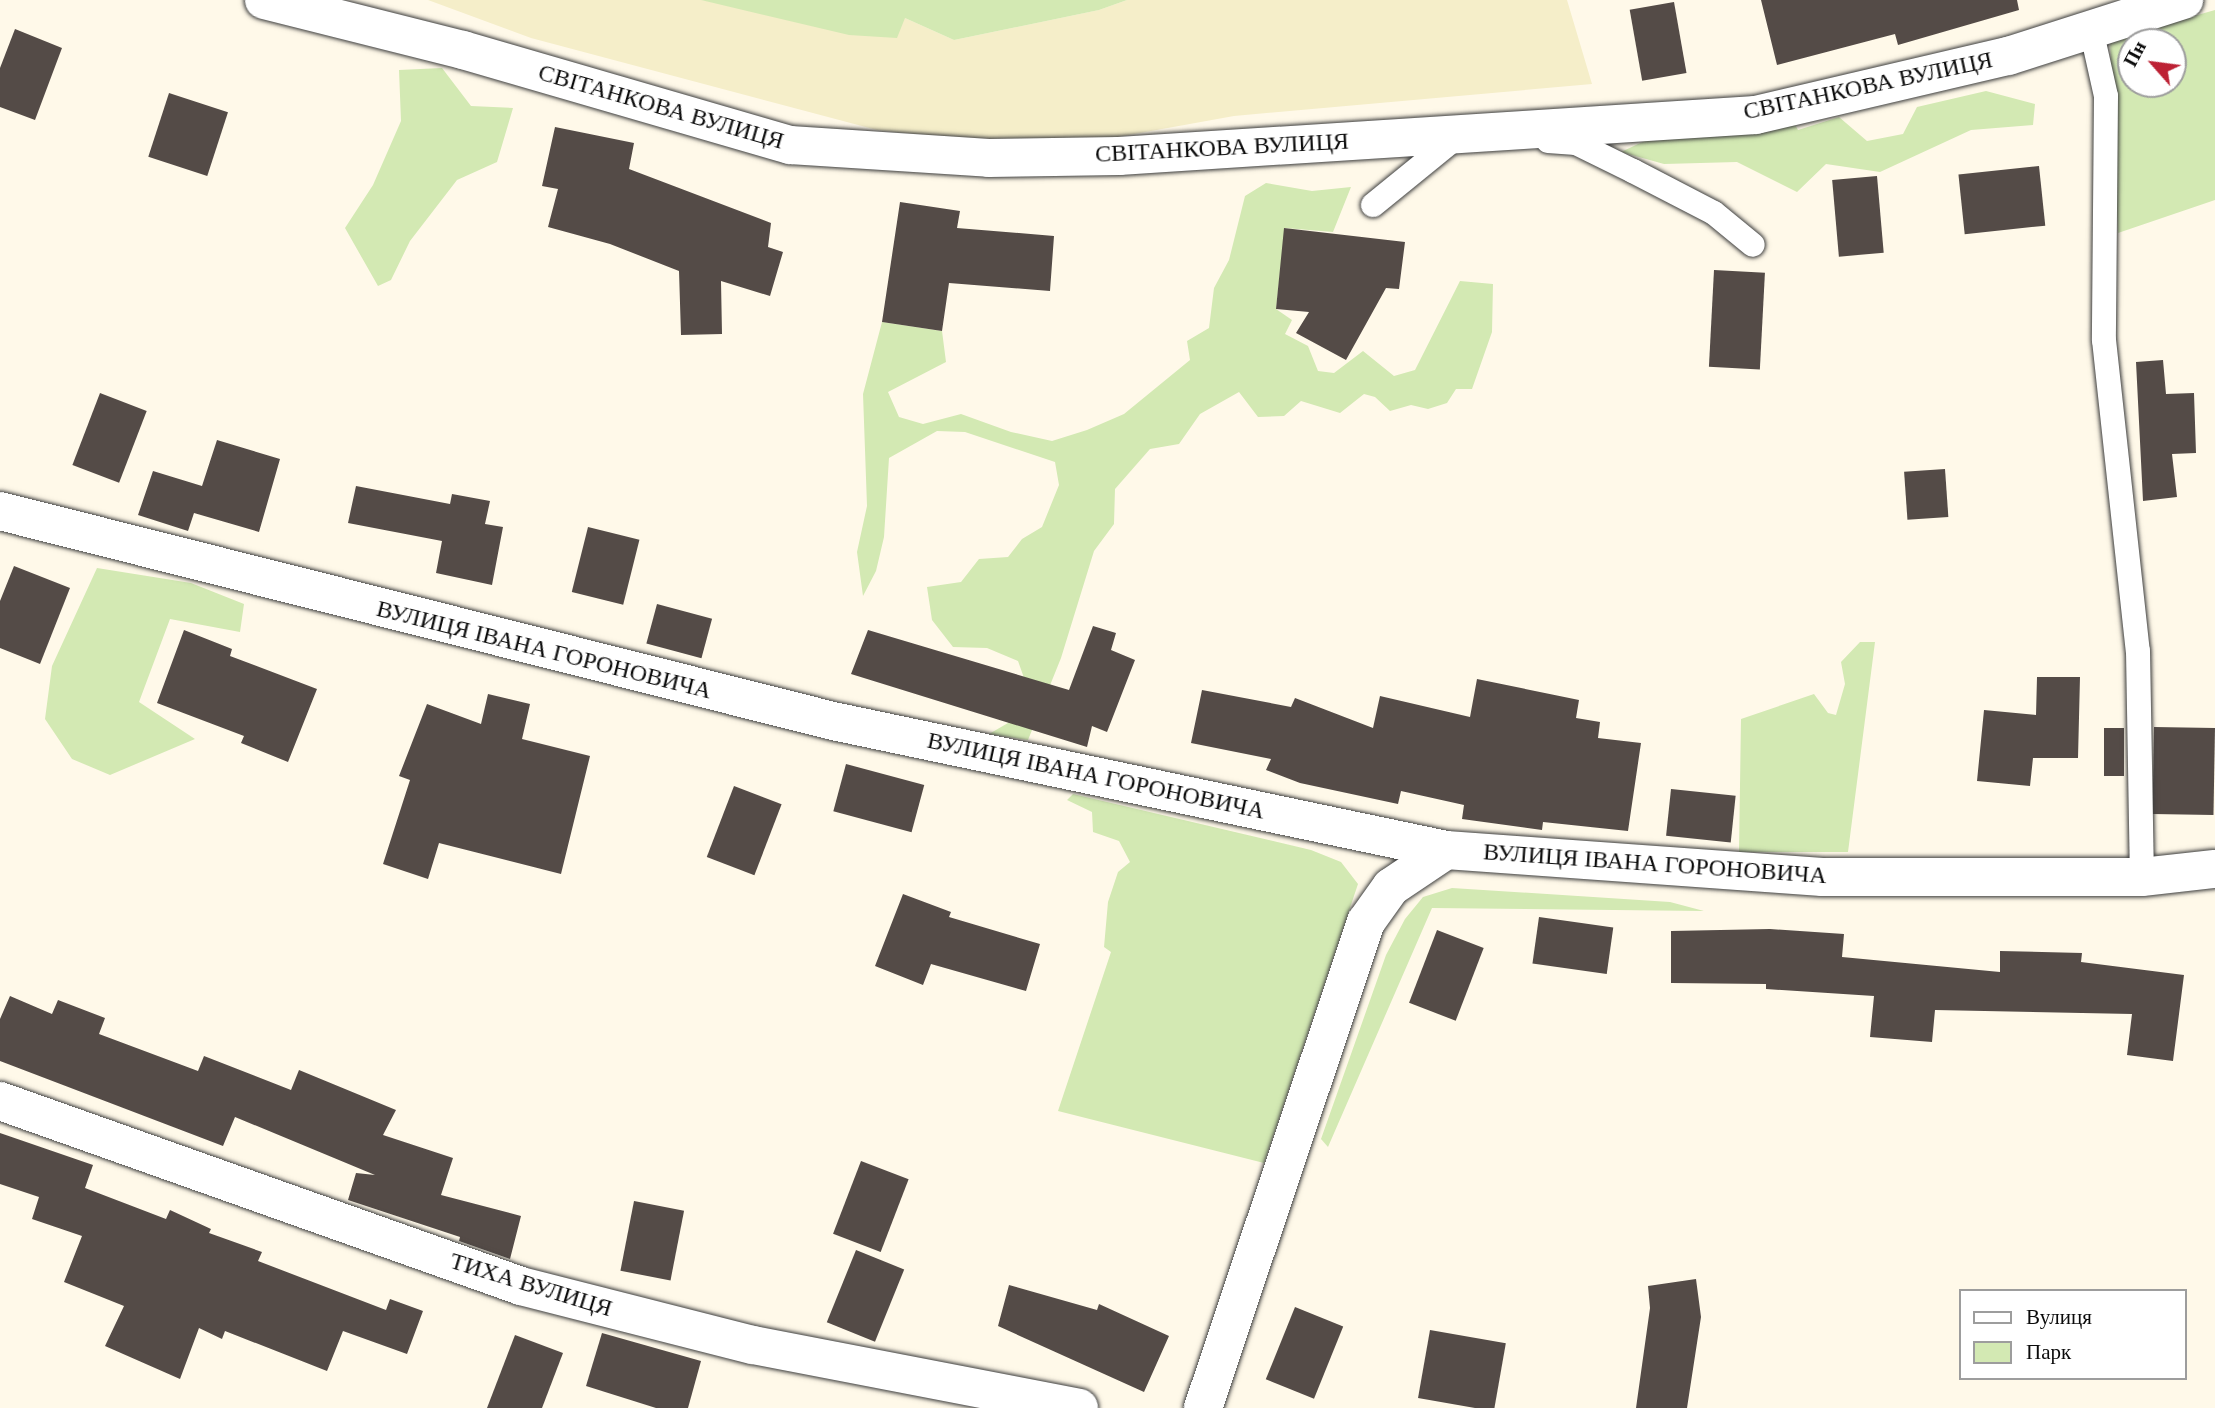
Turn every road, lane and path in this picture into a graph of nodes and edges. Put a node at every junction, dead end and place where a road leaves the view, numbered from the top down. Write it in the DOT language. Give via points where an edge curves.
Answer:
graph roads {
  1 [pos="264,0"];
  2 [pos="2184,0"];
  3 [pos="2091,29"];
  4 [pos="1457,135"];
  5 [pos="1373,205"];
  6 [pos="1753,245"];
  7 [pos="0,511"];
  8 [pos="1446,850"];
  9 [pos="2215,869"];
  10 [pos="2142,877"];
  11 [pos="0,1101"];
  12 [pos="1079,1408"];
  13 [pos="1203,1408"];
  1 -- 4 [label="street, СВІТАНКОВА ВУЛИЦЯ" via="463,50 790,145 1002,158 1119,156"];
  2 -- 3 [label="street, СВІТАНКОВА ВУЛИЦЯ"];
  3 -- 4 [label="street, СВІТАНКОВА ВУЛИЦЯ" via="2008,56 1756,115"];
  3 -- 10 [label="lane" via="2106,96 2104,340 2138,651"];
  4 -- 5 [label="lane"];
  4 -- 6 [label="lane" via="1576,143 1714,213"];
  7 -- 8 [label="street, ВУЛИЦЯ ІВАНА ГОРОНОВИЧА" via="833,721"];
  8 -- 10 [label="street, ВУЛИЦЯ ІВАНА ГОРОНОВИЧА" via="1822,877"];
  8 -- 13 [label="street" via="1391,887 1366,922"];
  9 -- 10 [label="street, ВУЛИЦЯ ІВАНА ГОРОНОВИЧА"];
  11 -- 12 [label="street, ТИХА ВУЛИЦЯ" via="521,1286 753,1345"];
}
